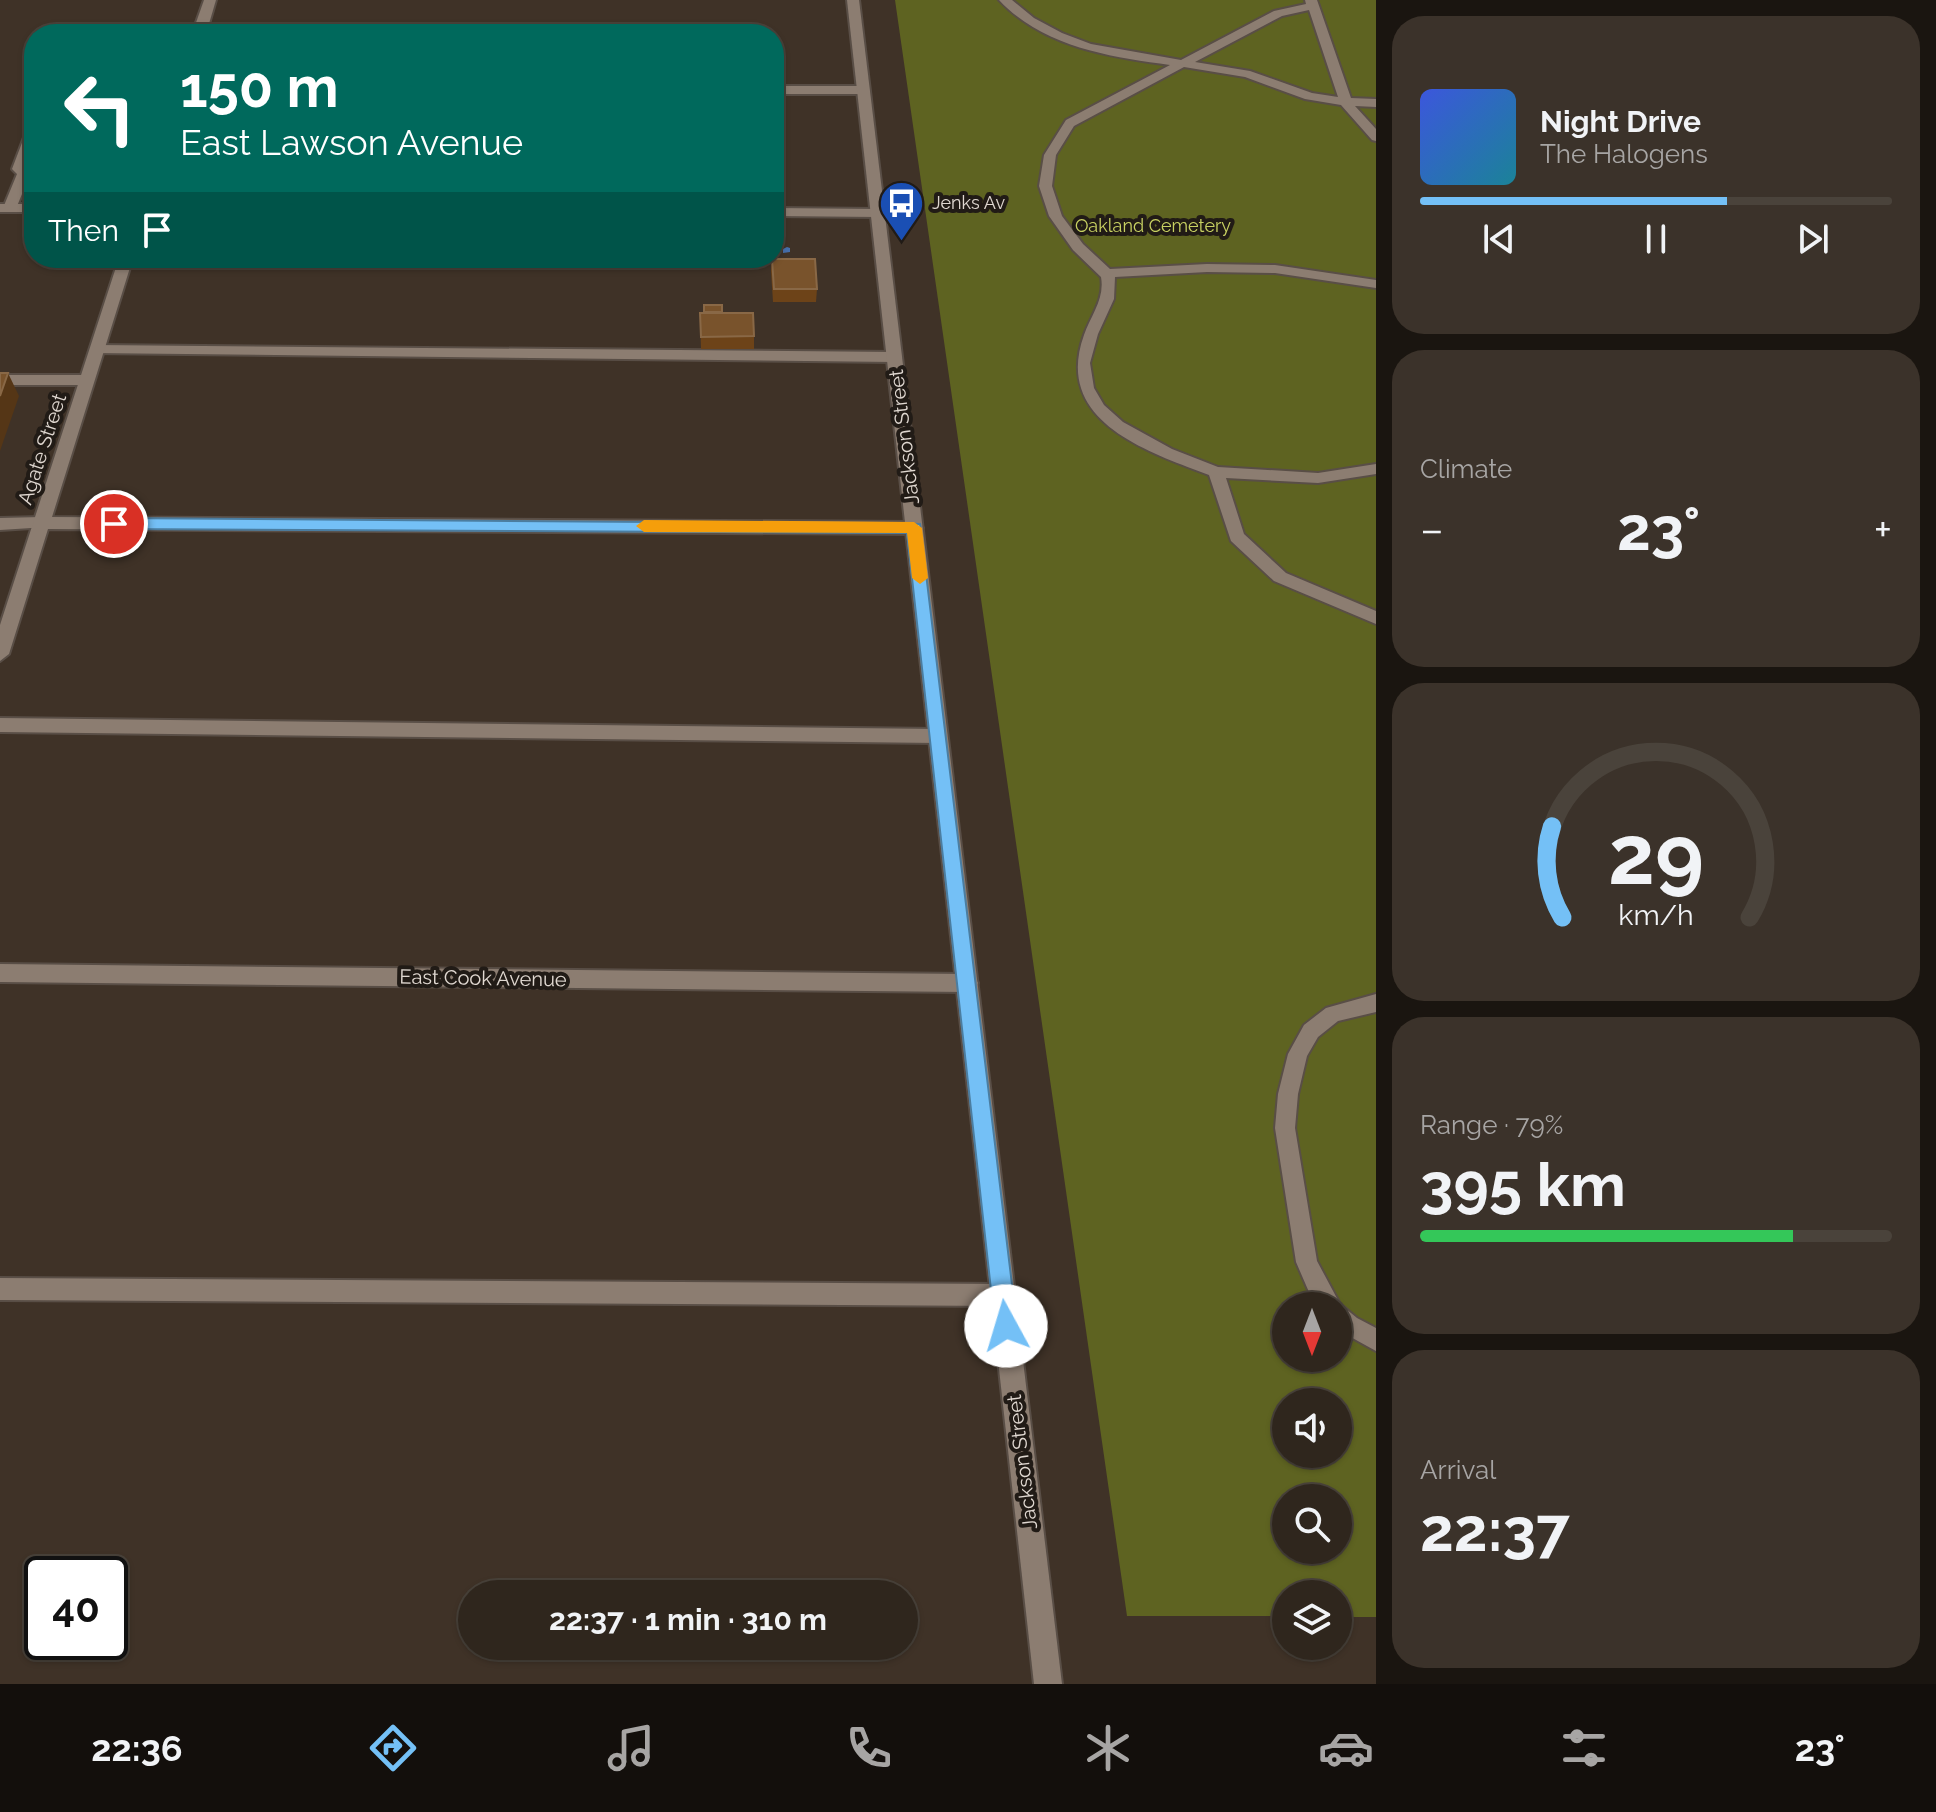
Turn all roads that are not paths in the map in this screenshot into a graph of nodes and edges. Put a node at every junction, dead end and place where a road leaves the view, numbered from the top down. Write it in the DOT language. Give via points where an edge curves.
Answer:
graph roads {
  1 [pos="210,0"];
  2 [pos="853,0"];
  3 [pos="1005,0"];
  4 [pos="1311,3"];
  5 [pos="202,24"];
  6 [pos="1179,63"];
  7 [pos="784,90"];
  8 [pos="863,90"];
  9 [pos="1346,103"];
  10 [pos="1376,103"];
  11 [pos="1376,137"];
  12 [pos="24,153"];
  13 [pos="24,171"];
  14 [pos="24,180"];
  15 [pos="5,208"];
  16 [pos="784,212"];
  17 [pos="878,213"];
  18 [pos="123,268"];
  19 [pos="1107,273"];
  20 [pos="1376,284"];
  21 [pos="97,350"];
  22 [pos="894,357"];
  23 [pos="0,380"];
  24 [pos="87,380"];
  25 [pos="1376,469"];
  26 [pos="1216,472"];
  27 [pos="42,523"];
  28 [pos="0,524"];
  29 [pos="914,528"];
  30 [pos="1376,618"];
  31 [pos="0,654"];
  32 [pos="0,725"];
  33 [pos="938,736"];
  34 [pos="0,973"];
  35 [pos="967,983"];
  36 [pos="1376,1003"];
  37 [pos="0,1289"];
  38 [pos="1320,1292"];
  39 [pos="1003,1295"];
  40 [pos="1352,1328"];
  41 [pos="1376,1340"];
  42 [pos="1048,1684"];
  1 -- 5 [label="street"];
  2 -- 8 [label="street, Jackson Street"];
  3 -- 6 [label="lane" via="1033,25 1067,41"];
  4 -- 6 [label="lane" via="1278,13"];
  4 -- 9 [label="lane"];
  6 -- 9 [label="lane" via="1243,74"];
  6 -- 19 [label="lane" via="1070,123 1054,141 1045,167 1045,191 1056,216 1078,247"];
  7 -- 8 [label="lane"];
  8 -- 17 [label="street, Jackson Street"];
  9 -- 10 [label="lane"];
  9 -- 11 [label="lane"];
  12 -- 13 [label="lane" via="18,169"];
  14 -- 15 [label="lane"];
  16 -- 17 [label="street"];
  17 -- 22 [label="street, Jackson Street"];
  18 -- 21 [label="street, Agate Street"];
  19 -- 20 [label="lane" via="1275,269"];
  19 -- 26 [label="lane" via="1111,290 1086,345 1083,380 1097,411 1142,443"];
  21 -- 22 [label="lane"];
  21 -- 24 [label="street, Agate Street"];
  22 -- 29 [label="street, Jackson Street"];
  23 -- 24 [label="lane"];
  24 -- 27 [label="street, Agate Street"];
  25 -- 26 [label="lane" via="1318,478"];
  26 -- 30 [label="lane" via="1237,537 1280,577"];
  27 -- 28 [label="lane"];
  27 -- 29 [label="street"];
  27 -- 31 [label="street, Agate Street"];
  29 -- 33 [label="street, Jackson Street"];
  32 -- 33 [label="lane"];
  33 -- 35 [label="street, Jackson Street"];
  34 -- 35 [label="street, East Cook Avenue"];
  35 -- 39 [label="street, Jackson Street"];
  36 -- 38 [label="lane" via="1333,1014 1311,1031 1298,1054 1288,1094 1285,1128 1307,1262"];
  37 -- 39 [label="lane"];
  39 -- 42 [label="street, Jackson Street"];
  40 -- 41 [label="lane"];
}
